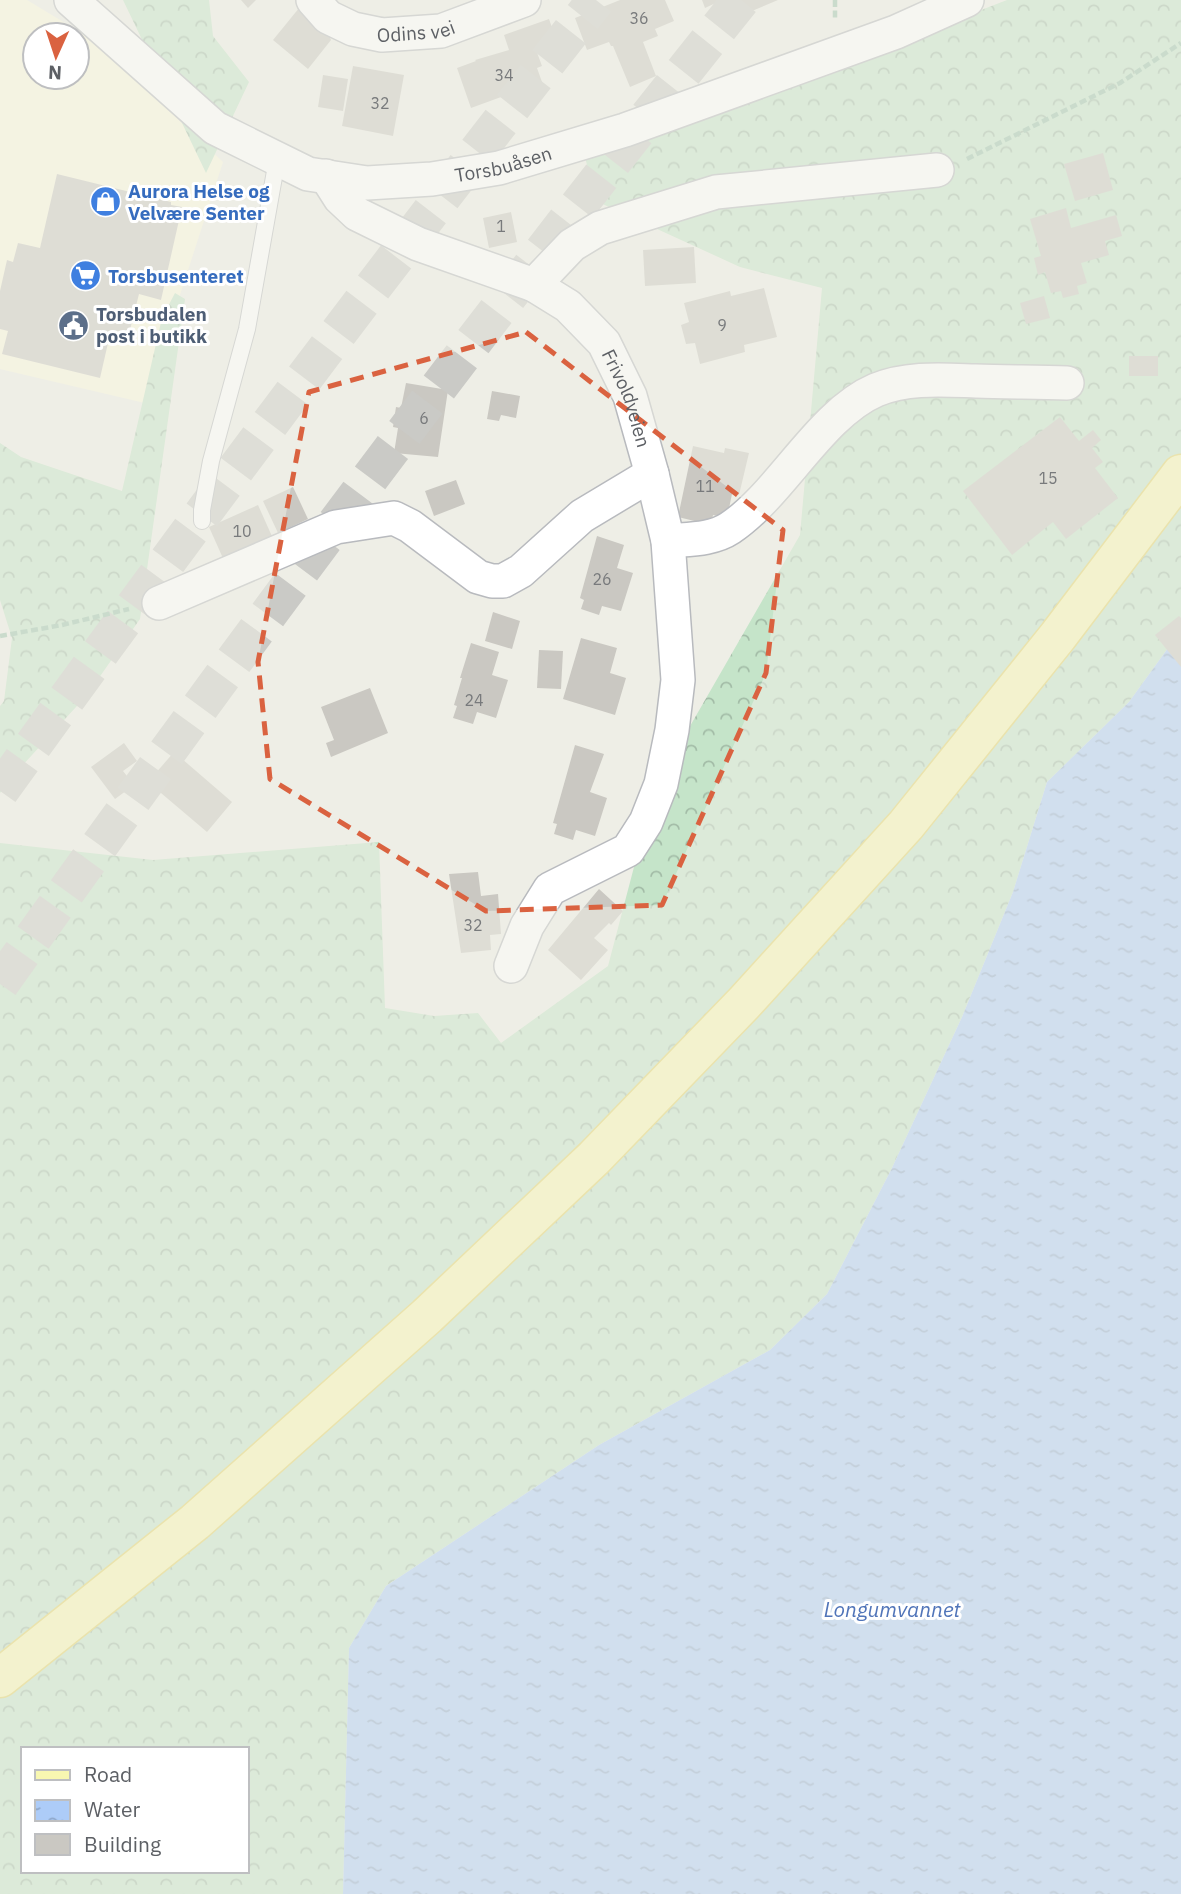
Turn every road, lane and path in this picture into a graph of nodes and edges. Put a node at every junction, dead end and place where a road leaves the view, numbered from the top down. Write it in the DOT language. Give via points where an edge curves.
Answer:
graph roads {
  1 [pos="71,0"];
  2 [pos="313,0"];
  3 [pos="524,0"];
  4 [pos="967,0"];
  5 [pos="1181,43"];
  6 [pos="277,159"];
  7 [pos="937,170"];
  8 [pos="326,176"];
  9 [pos="534,285"];
  10 [pos="1067,383"];
  11 [pos="652,474"];
  12 [pos="1181,474"];
  13 [pos="1181,510"];
  14 [pos="202,521"];
  15 [pos="668,541"];
  16 [pos="159,603"];
  17 [pos="0,636"];
  18 [pos="511,966"];
  19 [pos="0,1678"];
  20 [pos="0,1706"];
  1 -- 6 [label="street, Torsbuåsen" via="215,128"];
  2 -- 3 [label="street, Odins vei" via="328,17 382,35 441,31"];
  4 -- 8 [label="street, Torsbuåsen" via="896,32 625,130 499,168 367,183"];
  5 -- 7 [label="path" via="1120,83"];
  6 -- 8 [label="street, Torsbuåsen" via="308,174"];
  6 -- 14 [label="lane" via="247,329 211,461"];
  7 -- 9 [label="street" via="716,192 600,228 572,245"];
  8 -- 9 [label="street, Frivoldveien" via="356,214 418,244"];
  9 -- 11 [label="street, Frivoldveien" via="568,306 604,344 630,396"];
  10 -- 15 [label="street" via="932,380 877,390 855,402 825,430 729,529 706,538"];
  11 -- 15 [label="street, Frivoldveien"];
  11 -- 16 [label="street" via="582,516 521,571 503,581 478,577 394,518 335,527"];
  12 -- 19 [label="main road" via="906,825 744,1003 603,1148 427,1317 195,1522"];
  13 -- 20 [label="main road" via="923,839 760,1018 609,1173 442,1332 210,1538"];
  15 -- 18 [label="street, Frivoldveien" via="678,680 661,784 646,822 628,850 550,889 527,926"];
  16 -- 17 [label="path"];
}
